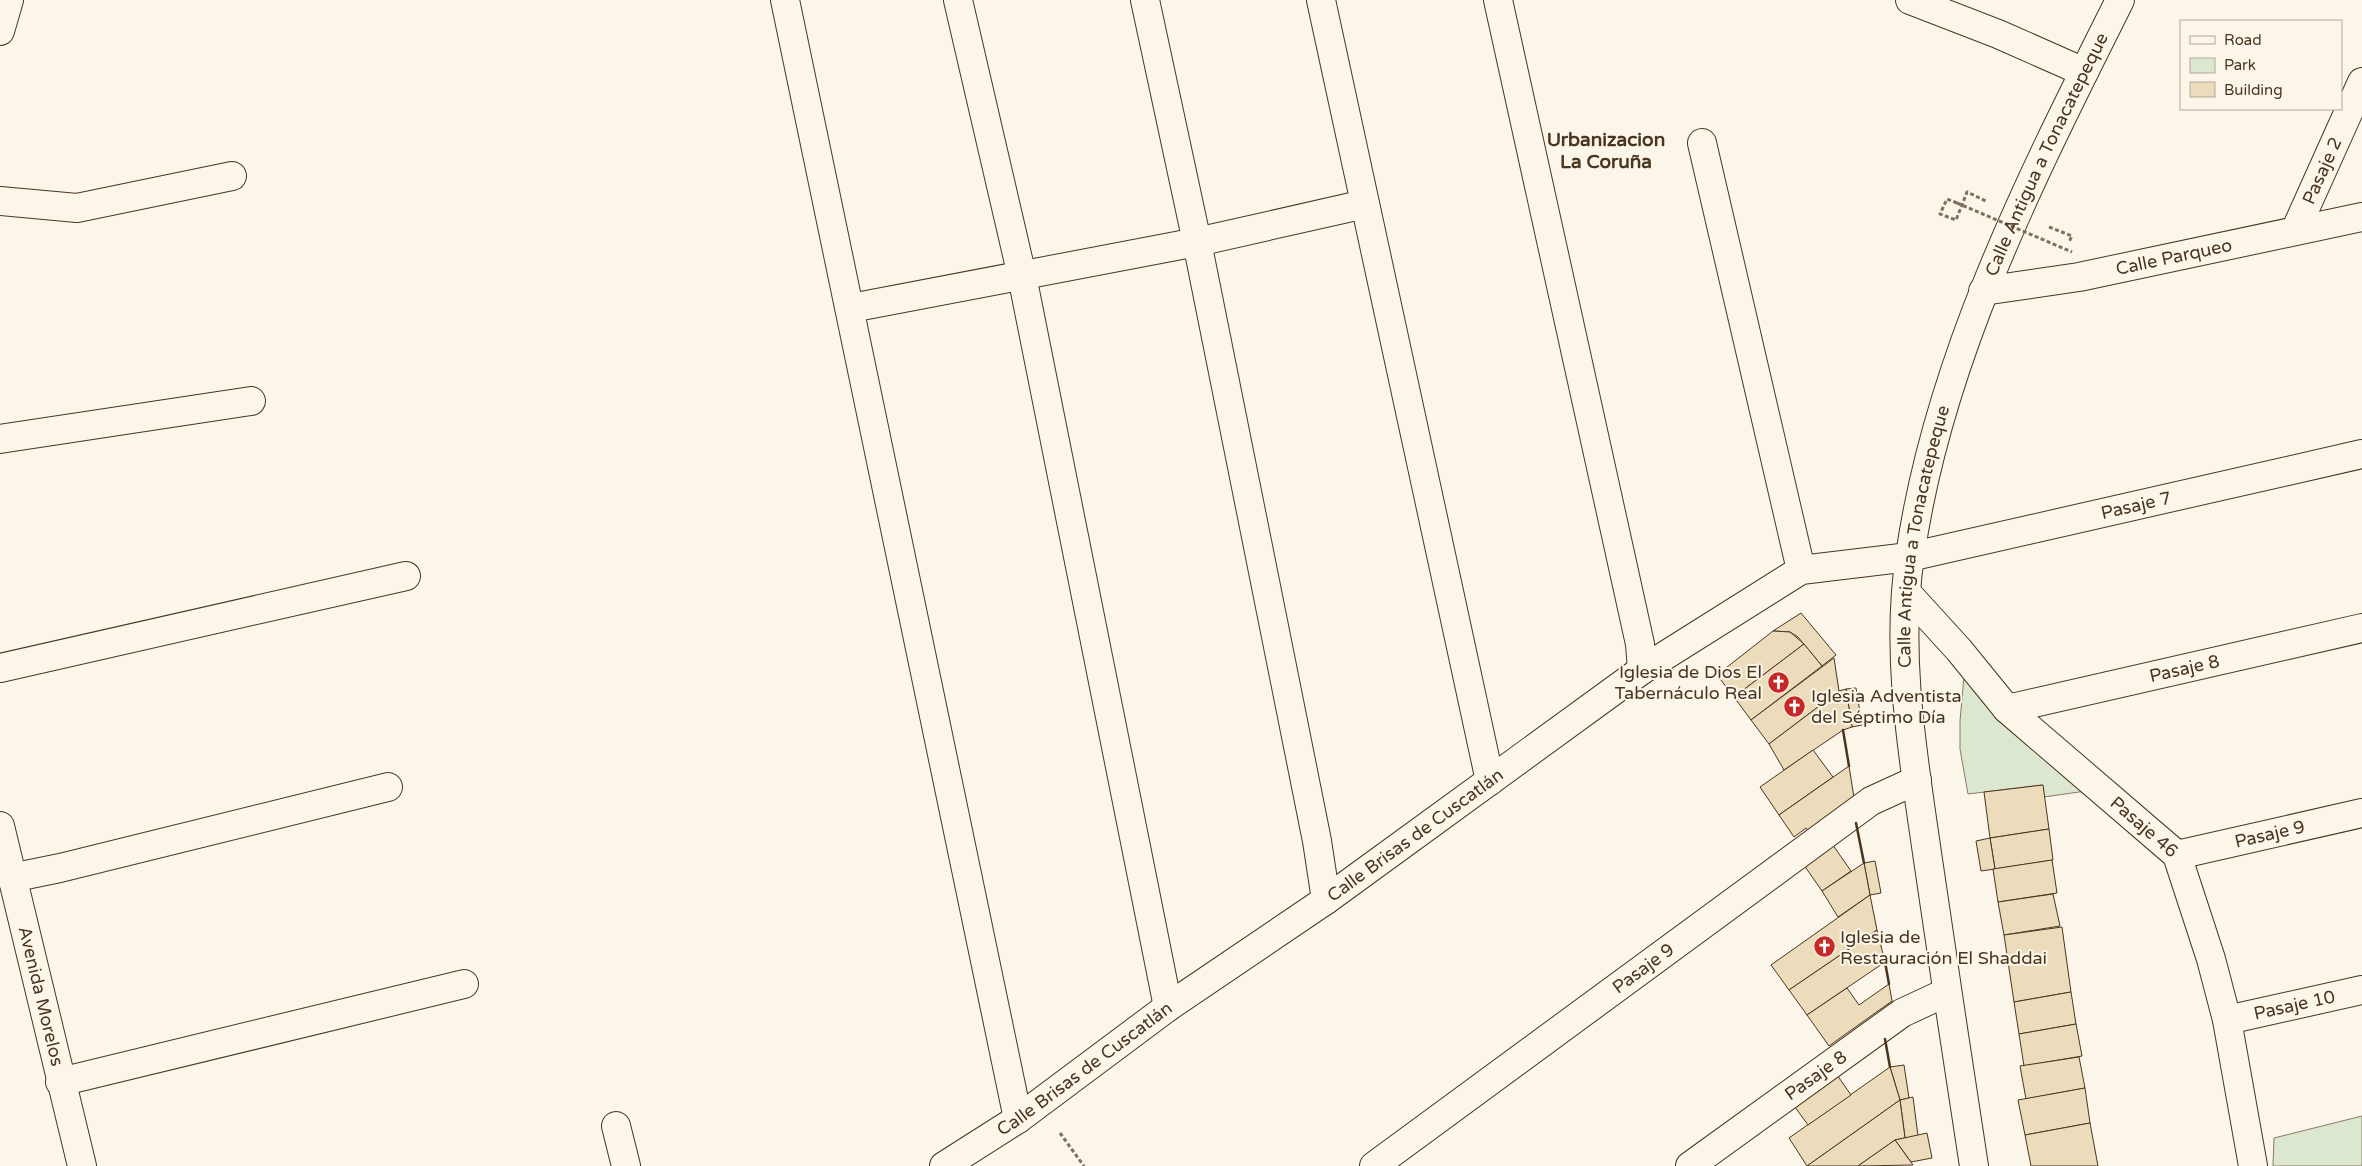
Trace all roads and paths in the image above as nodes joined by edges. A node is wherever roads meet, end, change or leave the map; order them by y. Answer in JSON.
{"nodes":[{"id":1,"x":9,"y":0,"type":"edge"},
{"id":2,"x":785,"y":0,"type":"edge"},
{"id":3,"x":958,"y":0,"type":"edge"},
{"id":4,"x":1145,"y":0,"type":"edge"},
{"id":5,"x":1321,"y":0,"type":"edge"},
{"id":6,"x":1498,"y":0,"type":"edge"},
{"id":7,"x":1910,"y":0,"type":"edge"},
{"id":8,"x":2120,"y":0,"type":"edge"},
{"id":9,"x":0,"y":31,"type":"edge"},
{"id":10,"x":2084,"y":72,"type":"junction"},
{"id":11,"x":2362,"y":82,"type":"edge"},
{"id":12,"x":1702,"y":143,"type":"dead end"},
{"id":13,"x":232,"y":176,"type":"dead end"},
{"id":14,"x":1967,"y":192,"type":"dead end"},
{"id":15,"x":0,"y":201,"type":"edge"},
{"id":16,"x":1366,"y":204,"type":"junction"},
{"id":17,"x":2362,"y":217,"type":"edge"},
{"id":18,"x":2295,"y":231,"type":"junction"},
{"id":19,"x":1197,"y":242,"type":"junction"},
{"id":20,"x":2072,"y":252,"type":"dead end"},
{"id":21,"x":1022,"y":276,"type":"junction"},
{"id":22,"x":1983,"y":292,"type":"junction"},
{"id":23,"x":851,"y":308,"type":"junction"},
{"id":24,"x":250,"y":401,"type":"dead end"},
{"id":25,"x":0,"y":439,"type":"edge"},
{"id":26,"x":2362,"y":454,"type":"edge"},
{"id":27,"x":1909,"y":557,"type":"junction"},
{"id":28,"x":1801,"y":570,"type":"junction"},
{"id":29,"x":406,"y":576,"type":"dead end"},
{"id":30,"x":1907,"y":593,"type":"junction"},
{"id":31,"x":2362,"y":628,"type":"edge"},
{"id":32,"x":0,"y":668,"type":"edge"},
{"id":33,"x":1642,"y":670,"type":"junction"},
{"id":34,"x":2008,"y":709,"type":"junction"},
{"id":35,"x":1917,"y":780,"type":"junction"},
{"id":36,"x":1490,"y":781,"type":"junction"},
{"id":37,"x":388,"y":787,"type":"dead end"},
{"id":38,"x":2362,"y":813,"type":"edge"},
{"id":39,"x":0,"y":826,"type":"edge"},
{"id":40,"x":2177,"y":855,"type":"junction"},
{"id":41,"x":11,"y":878,"type":"junction"},
{"id":42,"x":1326,"y":900,"type":"junction"},
{"id":43,"x":464,"y":984,"type":"dead end"},
{"id":44,"x":2362,"y":990,"type":"edge"},
{"id":45,"x":1948,"y":992,"type":"junction"},
{"id":46,"x":1168,"y":1007,"type":"junction"},
{"id":47,"x":2227,"y":1020,"type":"junction"},
{"id":48,"x":60,"y":1082,"type":"junction"},
{"id":49,"x":1028,"y":1112,"type":"junction"},
{"id":50,"x":616,"y":1126,"type":"dead end"},
{"id":51,"x":82,"y":1166,"type":"edge"},
{"id":52,"x":626,"y":1166,"type":"edge"},
{"id":53,"x":944,"y":1166,"type":"edge"},
{"id":54,"x":1084,"y":1166,"type":"edge"},
{"id":55,"x":1374,"y":1166,"type":"edge"},
{"id":56,"x":1690,"y":1166,"type":"edge"},
{"id":57,"x":1974,"y":1166,"type":"edge"},
{"id":58,"x":2252,"y":1166,"type":"edge"}],
"edges":[{"from":1,"to":9,"type":"street"},
{"from":2,"to":23,"type":"street"},
{"from":3,"to":21,"type":"street"},
{"from":4,"to":19,"type":"street"},
{"from":5,"to":16,"type":"street"},
{"from":6,"to":33,"type":"street"},
{"from":7,"to":10,"type":"street"},
{"from":8,"to":10,"type":"street","name":"Calle Antigua a Tonacatepeque"},
{"from":10,"to":22,"type":"street","name":"Calle Antigua a Tonacatepeque"},
{"from":11,"to":18,"type":"street","name":"Pasaje 2"},
{"from":12,"to":28,"type":"street"},
{"from":13,"to":15,"type":"street"},
{"from":14,"to":20,"type":"path","bridge":true},
{"from":16,"to":19,"type":"street"},
{"from":16,"to":36,"type":"street"},
{"from":17,"to":18,"type":"street","name":"Calle Parqueo"},
{"from":18,"to":22,"type":"street","name":"Calle Parqueo"},
{"from":19,"to":21,"type":"street"},
{"from":19,"to":42,"type":"street"},
{"from":21,"to":23,"type":"street"},
{"from":21,"to":46,"type":"street"},
{"from":22,"to":27,"type":"street","name":"Calle Antigua a Tonacatepeque"},
{"from":23,"to":49,"type":"street"},
{"from":24,"to":25,"type":"street"},
{"from":26,"to":27,"type":"street","name":"Pasaje 7"},
{"from":27,"to":28,"type":"street","name":"Calle Brisas de Cuscatlán"},
{"from":27,"to":30,"type":"street","name":"Calle Antigua a Tonacatepeque"},
{"from":28,"to":33,"type":"street","name":"Calle Brisas de Cuscatlán"},
{"from":29,"to":32,"type":"street"},
{"from":30,"to":34,"type":"street","name":"Pasaje 46"},
{"from":30,"to":35,"type":"street","name":"Calle Antigua a Tonacatepeque"},
{"from":31,"to":34,"type":"street","name":"Pasaje 8"},
{"from":33,"to":36,"type":"street","name":"Calle Brisas de Cuscatlán"},
{"from":34,"to":40,"type":"street","name":"Pasaje 46"},
{"from":35,"to":45,"type":"street","name":"Calle Antigua a Tonacatepeque"},
{"from":35,"to":55,"type":"street","name":"Pasaje 9"},
{"from":36,"to":42,"type":"street","name":"Calle Brisas de Cuscatlán"},
{"from":37,"to":41,"type":"street"},
{"from":38,"to":40,"type":"street","name":"Pasaje 9"},
{"from":39,"to":41,"type":"street","name":"Avenida Morelos"},
{"from":40,"to":47,"type":"street","name":"Pasaje 46"},
{"from":41,"to":48,"type":"street","name":"Avenida Morelos"},
{"from":42,"to":46,"type":"street","name":"Calle Brisas de Cuscatlán"},
{"from":43,"to":48,"type":"street"},
{"from":44,"to":47,"type":"street","name":"Pasaje 10"},
{"from":45,"to":56,"type":"street","name":"Pasaje 8"},
{"from":45,"to":57,"type":"street","name":"Calle Antigua a Tonacatepeque"},
{"from":46,"to":49,"type":"street","name":"Calle Brisas de Cuscatlán"},
{"from":47,"to":58,"type":"street","name":"Pasaje 46"},
{"from":48,"to":51,"type":"street","name":"Avenida Morelos"},
{"from":49,"to":53,"type":"street","name":"Calle Brisas de Cuscatlán"},
{"from":49,"to":54,"type":"path"},
{"from":50,"to":52,"type":"street"}]}
